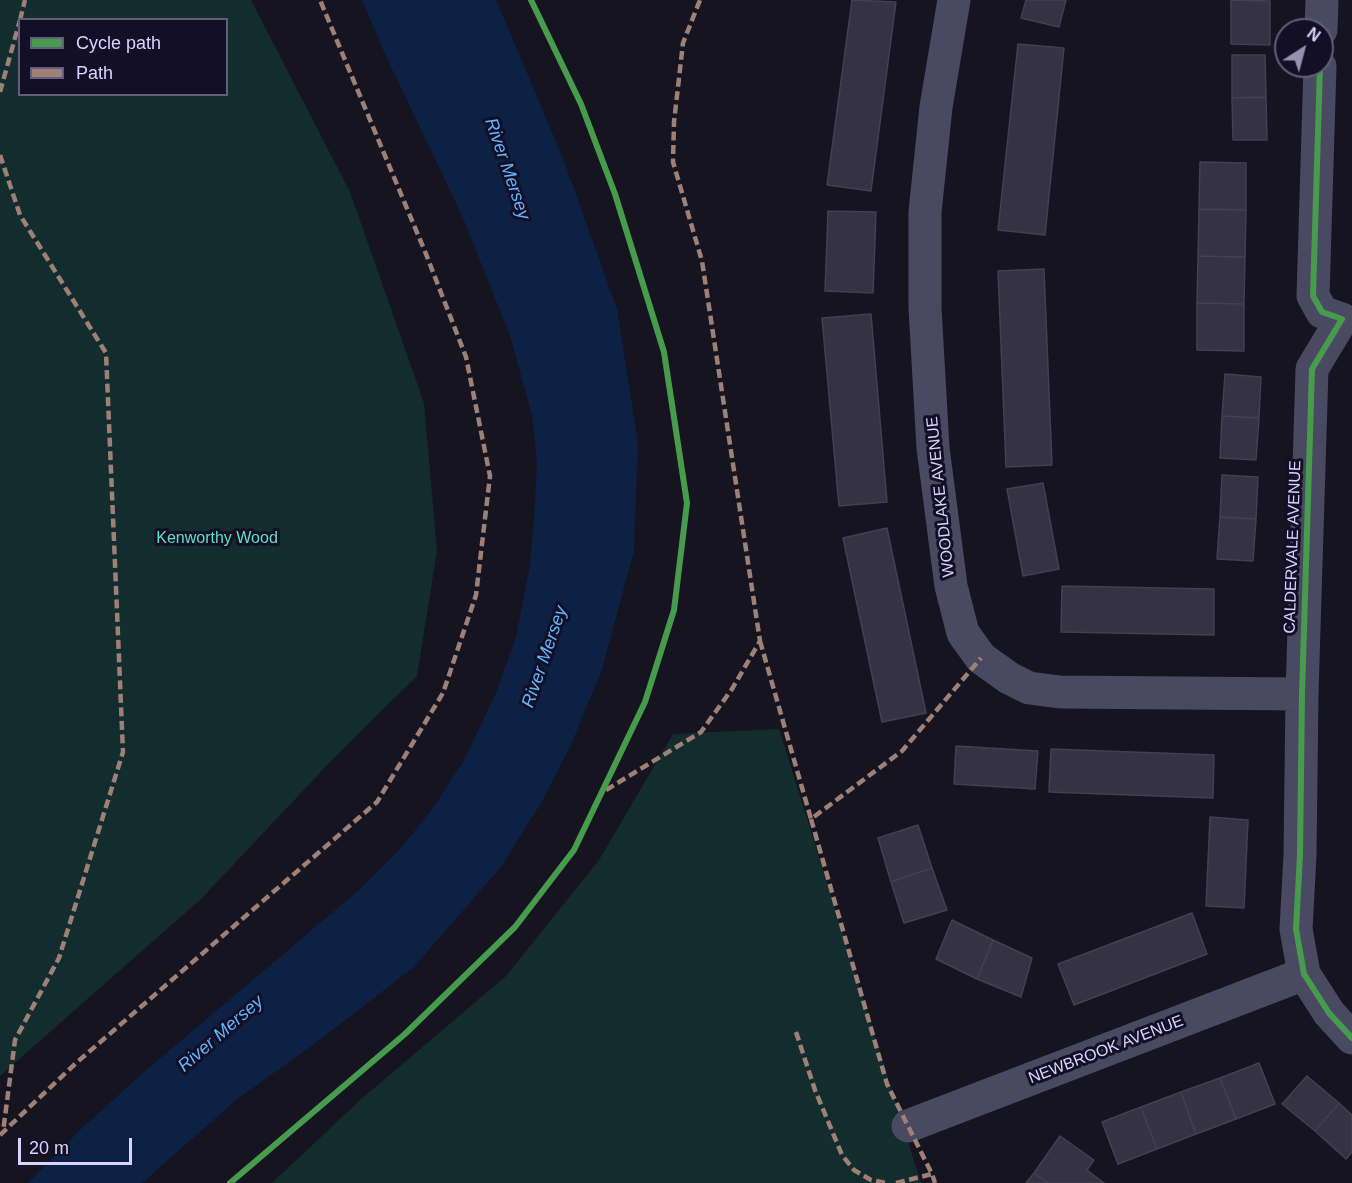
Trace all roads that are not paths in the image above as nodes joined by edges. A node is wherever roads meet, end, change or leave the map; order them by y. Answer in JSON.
{"nodes":[{"id":1,"x":954,"y":0,"type":"edge"},
{"id":2,"x":1322,"y":0,"type":"edge"},
{"id":3,"x":1321,"y":18,"type":"edge"},
{"id":4,"x":1320,"y":78,"type":"edge"},
{"id":5,"x":1347,"y":318,"type":"edge"},
{"id":6,"x":1302,"y":694,"type":"junction"},
{"id":7,"x":1304,"y":974,"type":"junction"},
{"id":8,"x":1352,"y":1038,"type":"edge"},
{"id":9,"x":909,"y":1126,"type":"dead end"}],
"edges":[{"from":1,"to":6,"type":"street","name":"WOODLAKE AVENUE"},
{"from":2,"to":3,"type":"street"},
{"from":4,"to":5,"type":"street","name":"CALDERVALE AVENUE"},
{"from":5,"to":6,"type":"street","name":"CALDERVALE AVENUE"},
{"from":6,"to":7,"type":"street","name":"CALDERVALE AVENUE"},
{"from":7,"to":8,"type":"street","name":"CALDERVALE AVENUE"},
{"from":7,"to":9,"type":"street","name":"NEWBROOK AVENUE"}]}
